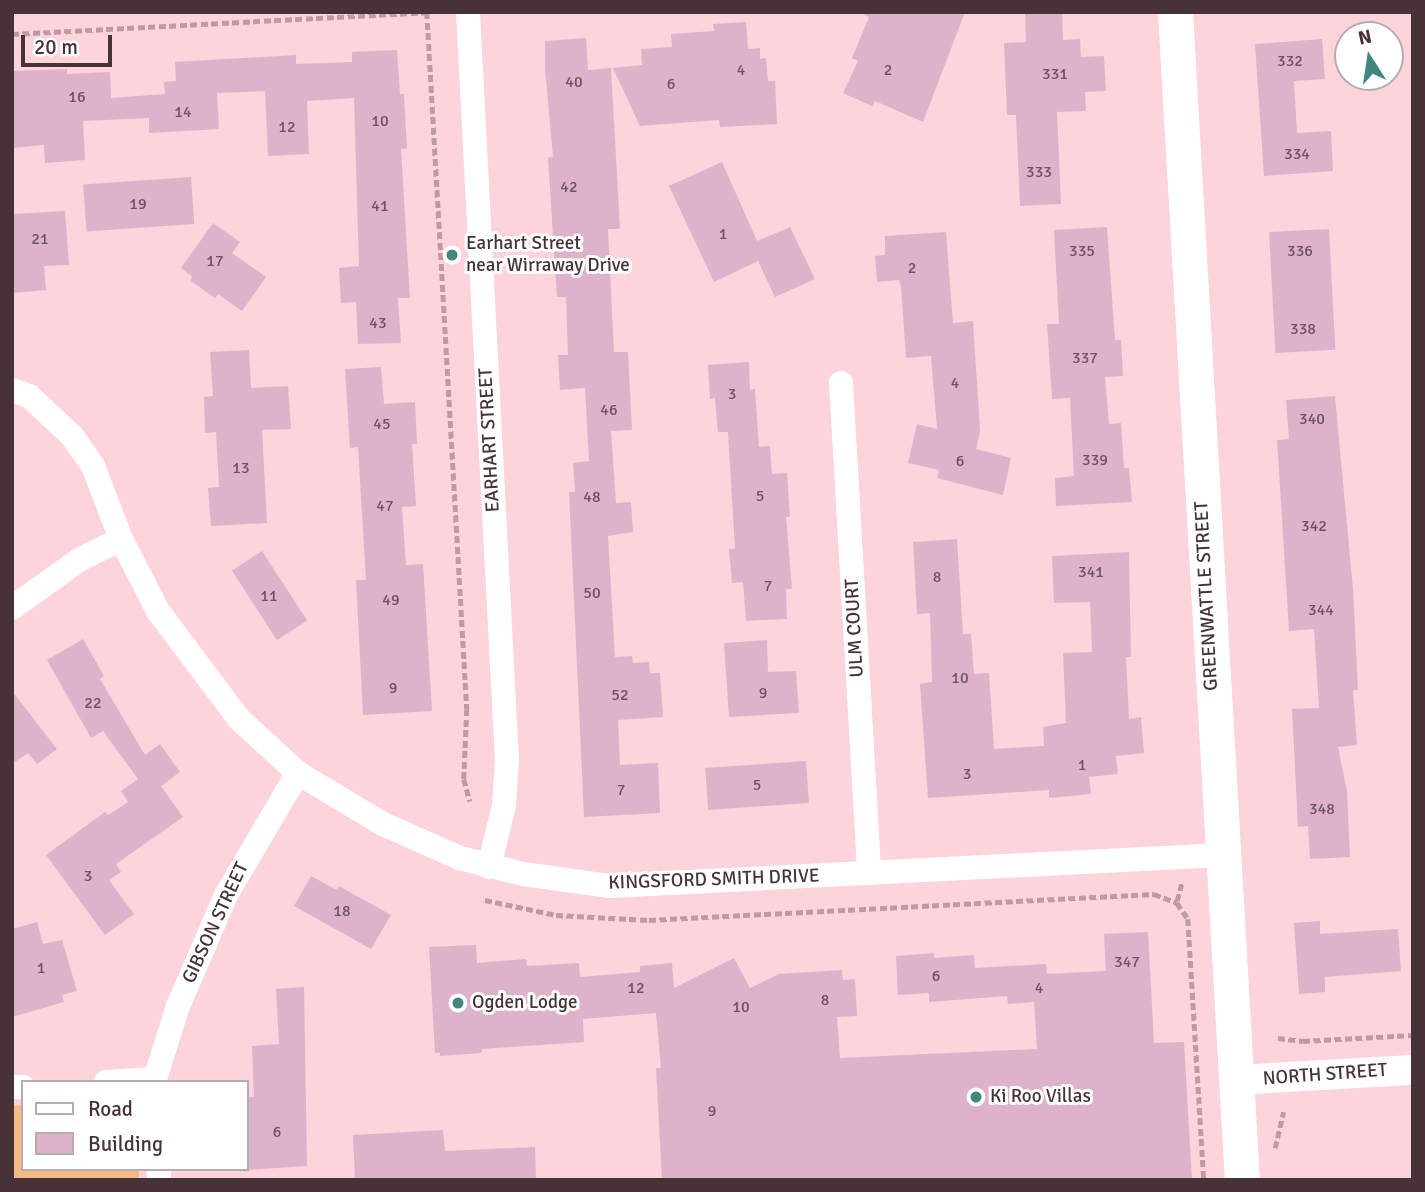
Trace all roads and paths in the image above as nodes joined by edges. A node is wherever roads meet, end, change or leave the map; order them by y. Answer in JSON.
{"nodes":[{"id":1,"x":428,"y":12,"type":"edge"},
{"id":2,"x":468,"y":12,"type":"edge"},
{"id":3,"x":1175,"y":12,"type":"edge"},
{"id":4,"x":12,"y":34,"type":"edge"},
{"id":5,"x":841,"y":383,"type":"dead end"},
{"id":6,"x":12,"y":390,"type":"edge"},
{"id":7,"x":121,"y":539,"type":"junction"},
{"id":8,"x":12,"y":608,"type":"edge"},
{"id":9,"x":298,"y":773,"type":"junction"},
{"id":10,"x":470,"y":801,"type":"dead end"},
{"id":11,"x":1221,"y":855,"type":"junction"},
{"id":12,"x":1183,"y":856,"type":"junction"},
{"id":13,"x":489,"y":867,"type":"junction"},
{"id":14,"x":869,"y":873,"type":"junction"},
{"id":15,"x":485,"y":900,"type":"dead end"},
{"id":16,"x":1177,"y":903,"type":"junction"},
{"id":17,"x":1413,"y":1035,"type":"edge"},
{"id":18,"x":1278,"y":1038,"type":"dead end"},
{"id":19,"x":1413,"y":1070,"type":"edge"},
{"id":20,"x":154,"y":1080,"type":"edge"},
{"id":21,"x":1237,"y":1080,"type":"junction"},
{"id":22,"x":1204,"y":1180,"type":"edge"},
{"id":23,"x":1242,"y":1180,"type":"edge"}],
"edges":[{"from":1,"to":4,"type":"path"},
{"from":1,"to":10,"type":"path"},
{"from":2,"to":13,"type":"street","name":"EARHART STREET"},
{"from":3,"to":11,"type":"main road","name":"GREENWATTLE STREET"},
{"from":5,"to":14,"type":"street","name":"ULM COURT"},
{"from":6,"to":7,"type":"street","name":"KINGSFORD SMITH DRIVE"},
{"from":7,"to":8,"type":"street"},
{"from":7,"to":9,"type":"street","name":"KINGSFORD SMITH DRIVE"},
{"from":9,"to":13,"type":"street","name":"KINGSFORD SMITH DRIVE"},
{"from":9,"to":20,"type":"street","name":"GIBSON STREET"},
{"from":11,"to":12,"type":"street","name":"KINGSFORD SMITH DRIVE"},
{"from":11,"to":21,"type":"main road","name":"GREENWATTLE STREET"},
{"from":12,"to":14,"type":"street","name":"KINGSFORD SMITH DRIVE"},
{"from":12,"to":16,"type":"path"},
{"from":13,"to":14,"type":"street","name":"KINGSFORD SMITH DRIVE"},
{"from":15,"to":16,"type":"path"},
{"from":16,"to":22,"type":"path"},
{"from":17,"to":18,"type":"path"},
{"from":19,"to":21,"type":"street","name":"NORTH STREET"},
{"from":21,"to":23,"type":"main road","name":"GREENWATTLE STREET"}]}
